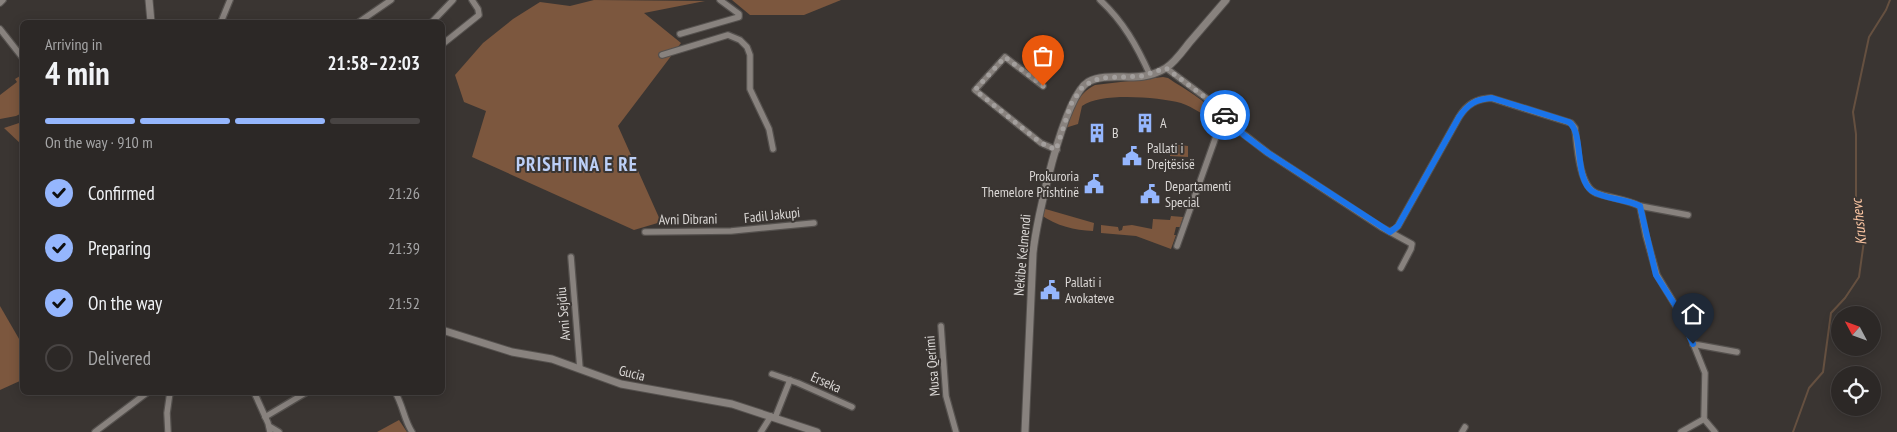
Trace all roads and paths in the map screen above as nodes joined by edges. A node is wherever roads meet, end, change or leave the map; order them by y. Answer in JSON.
{"nodes":[{"id":1,"x":3,"y":0,"type":"edge"},
{"id":2,"x":149,"y":0,"type":"edge"},
{"id":3,"x":230,"y":0,"type":"edge"},
{"id":4,"x":391,"y":0,"type":"edge"},
{"id":5,"x":453,"y":0,"type":"edge"},
{"id":6,"x":472,"y":0,"type":"edge"},
{"id":7,"x":720,"y":0,"type":"edge"},
{"id":8,"x":1100,"y":0,"type":"edge"},
{"id":9,"x":1226,"y":0,"type":"edge"},
{"id":10,"x":0,"y":3,"type":"edge"},
{"id":11,"x":151,"y":20,"type":"edge"},
{"id":12,"x":222,"y":20,"type":"edge"},
{"id":13,"x":362,"y":20,"type":"edge"},
{"id":14,"x":434,"y":20,"type":"edge"},
{"id":15,"x":0,"y":29,"type":"edge"},
{"id":16,"x":680,"y":34,"type":"dead end"},
{"id":17,"x":445,"y":42,"type":"edge"},
{"id":18,"x":20,"y":54,"type":"edge"},
{"id":19,"x":662,"y":55,"type":"dead end"},
{"id":20,"x":1166,"y":68,"type":"junction"},
{"id":21,"x":1150,"y":74,"type":"junction"},
{"id":22,"x":1043,"y":86,"type":"dead end"},
{"id":23,"x":1224,"y":114,"type":"junction"},
{"id":24,"x":773,"y":149,"type":"dead end"},
{"id":25,"x":1056,"y":150,"type":"junction"},
{"id":26,"x":1640,"y":206,"type":"junction"},
{"id":27,"x":1688,"y":215,"type":"dead end"},
{"id":28,"x":814,"y":223,"type":"dead end"},
{"id":29,"x":731,"y":231,"type":"joint"},
{"id":30,"x":645,"y":232,"type":"dead end"},
{"id":31,"x":1390,"y":232,"type":"junction"},
{"id":32,"x":1177,"y":246,"type":"dead end"},
{"id":33,"x":571,"y":257,"type":"dead end"},
{"id":34,"x":1401,"y":268,"type":"dead end"},
{"id":35,"x":941,"y":326,"type":"dead end"},
{"id":36,"x":445,"y":331,"type":"edge"},
{"id":37,"x":1693,"y":344,"type":"junction"},
{"id":38,"x":1737,"y":352,"type":"dead end"},
{"id":39,"x":580,"y":369,"type":"junction"},
{"id":40,"x":772,"y":374,"type":"dead end"},
{"id":41,"x":790,"y":380,"type":"junction"},
{"id":42,"x":144,"y":395,"type":"edge"},
{"id":43,"x":170,"y":395,"type":"edge"},
{"id":44,"x":255,"y":395,"type":"edge"},
{"id":45,"x":302,"y":395,"type":"edge"},
{"id":46,"x":397,"y":395,"type":"edge"},
{"id":47,"x":852,"y":407,"type":"dead end"},
{"id":48,"x":265,"y":417,"type":"junction"},
{"id":49,"x":773,"y":417,"type":"junction"},
{"id":50,"x":1704,"y":419,"type":"junction"},
{"id":51,"x":270,"y":429,"type":"edge"},
{"id":52,"x":95,"y":432,"type":"edge"},
{"id":53,"x":168,"y":432,"type":"edge"},
{"id":54,"x":279,"y":432,"type":"edge"},
{"id":55,"x":412,"y":432,"type":"edge"},
{"id":56,"x":761,"y":432,"type":"edge"},
{"id":57,"x":818,"y":432,"type":"edge"},
{"id":58,"x":956,"y":432,"type":"edge"},
{"id":59,"x":1025,"y":432,"type":"edge"},
{"id":60,"x":1681,"y":432,"type":"edge"},
{"id":61,"x":1715,"y":432,"type":"edge"}],
"edges":[{"from":1,"to":10,"type":"street"},
{"from":2,"to":11,"type":"street"},
{"from":3,"to":12,"type":"street"},
{"from":4,"to":13,"type":"street"},
{"from":5,"to":14,"type":"street"},
{"from":6,"to":17,"type":"street"},
{"from":7,"to":16,"type":"street"},
{"from":8,"to":21,"type":"street"},
{"from":9,"to":20,"type":"street","name":"Nekibe Kelmendi"},
{"from":15,"to":18,"type":"street"},
{"from":19,"to":24,"type":"street"},
{"from":20,"to":21,"type":"street","name":"Nekibe Kelmendi"},
{"from":20,"to":23,"type":"street"},
{"from":21,"to":25,"type":"street","name":"Nekibe Kelmendi"},
{"from":22,"to":25,"type":"street"},
{"from":23,"to":31,"type":"street"},
{"from":23,"to":32,"type":"street"},
{"from":25,"to":59,"type":"street","name":"Nekibe Kelmendi"},
{"from":26,"to":27,"type":"street"},
{"from":26,"to":31,"type":"street"},
{"from":26,"to":37,"type":"street"},
{"from":28,"to":29,"type":"street","name":"Fadil Jakupi"},
{"from":29,"to":30,"type":"street","name":"Avni Dibrani"},
{"from":31,"to":34,"type":"street"},
{"from":33,"to":39,"type":"street","name":"Avni Sejdiu"},
{"from":35,"to":58,"type":"street","name":"Musa Qerimi"},
{"from":36,"to":39,"type":"street","name":"Gucia"},
{"from":37,"to":38,"type":"street"},
{"from":37,"to":50,"type":"street"},
{"from":39,"to":49,"type":"street","name":"Gucia"},
{"from":40,"to":41,"type":"street","name":"Erseka"},
{"from":41,"to":47,"type":"street","name":"Erseka"},
{"from":41,"to":49,"type":"street","name":"Erseka"},
{"from":42,"to":52,"type":"street"},
{"from":43,"to":53,"type":"street"},
{"from":44,"to":48,"type":"street"},
{"from":45,"to":48,"type":"street"},
{"from":46,"to":55,"type":"street"},
{"from":48,"to":51,"type":"street"},
{"from":49,"to":56,"type":"street","name":"Erseka"},
{"from":49,"to":57,"type":"street","name":"Gucia"},
{"from":50,"to":60,"type":"street"},
{"from":50,"to":61,"type":"street"},
{"from":51,"to":54,"type":"street"}]}
